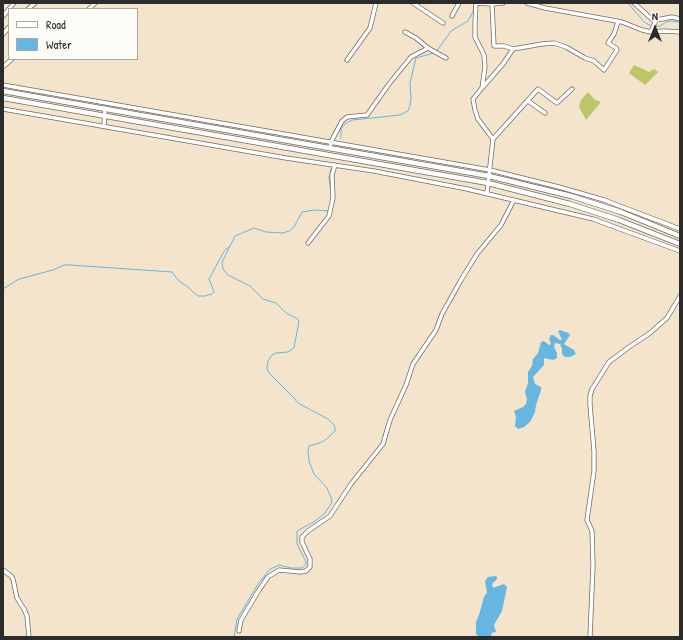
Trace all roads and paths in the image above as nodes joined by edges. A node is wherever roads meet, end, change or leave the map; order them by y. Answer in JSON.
{"nodes":[{"id":1,"x":376,"y":3,"type":"edge"},
{"id":2,"x":413,"y":3,"type":"edge"},
{"id":3,"x":459,"y":3,"type":"edge"},
{"id":4,"x":476,"y":3,"type":"edge"},
{"id":5,"x":503,"y":3,"type":"edge"},
{"id":6,"x":527,"y":3,"type":"edge"},
{"id":7,"x":634,"y":3,"type":"edge"},
{"id":8,"x":492,"y":4,"type":"junction"},
{"id":9,"x":452,"y":16,"type":"dead end"},
{"id":10,"x":680,"y":19,"type":"edge"},
{"id":11,"x":618,"y":22,"type":"junction"},
{"id":12,"x":655,"y":22,"type":"junction"},
{"id":13,"x":443,"y":24,"type":"dead end"},
{"id":14,"x":652,"y":30,"type":"junction"},
{"id":15,"x":405,"y":32,"type":"dead end"},
{"id":16,"x":680,"y":32,"type":"edge"},
{"id":17,"x":428,"y":48,"type":"junction"},
{"id":18,"x":513,"y":49,"type":"junction"},
{"id":19,"x":446,"y":58,"type":"dead end"},
{"id":20,"x":11,"y":60,"type":"edge"},
{"id":21,"x":347,"y":60,"type":"dead end"},
{"id":22,"x":3,"y":67,"type":"edge"},
{"id":23,"x":3,"y":85,"type":"edge"},
{"id":24,"x":482,"y":88,"type":"junction"},
{"id":25,"x":572,"y":89,"type":"dead end"},
{"id":26,"x":3,"y":90,"type":"edge"},
{"id":27,"x":3,"y":98,"type":"edge"},
{"id":28,"x":528,"y":101,"type":"junction"},
{"id":29,"x":105,"y":108,"type":"junction"},
{"id":30,"x":3,"y":109,"type":"edge"},
{"id":31,"x":545,"y":113,"type":"dead end"},
{"id":32,"x":105,"y":116,"type":"junction"},
{"id":33,"x":104,"y":126,"type":"junction"},
{"id":34,"x":493,"y":139,"type":"junction"},
{"id":35,"x":293,"y":141,"type":"junction"},
{"id":36,"x":331,"y":145,"type":"junction"},
{"id":37,"x":291,"y":148,"type":"junction"},
{"id":38,"x":335,"y":166,"type":"junction"},
{"id":39,"x":490,"y":170,"type":"junction"},
{"id":40,"x":489,"y":176,"type":"junction"},
{"id":41,"x":488,"y":183,"type":"junction"},
{"id":42,"x":487,"y":194,"type":"junction"},
{"id":43,"x":514,"y":200,"type":"junction"},
{"id":44,"x":680,"y":229,"type":"edge"},
{"id":45,"x":680,"y":236,"type":"edge"},
{"id":46,"x":308,"y":243,"type":"dead end"},
{"id":47,"x":680,"y":244,"type":"edge"},
{"id":48,"x":680,"y":251,"type":"edge"},
{"id":49,"x":680,"y":296,"type":"edge"},
{"id":50,"x":3,"y":570,"type":"edge"},
{"id":51,"x":238,"y":631,"type":"dead end"},
{"id":52,"x":29,"y":637,"type":"edge"},
{"id":53,"x":590,"y":637,"type":"edge"}],
"edges":[{"from":1,"to":21,"type":"street"},
{"from":2,"to":13,"type":"street"},
{"from":3,"to":9,"type":"street"},
{"from":4,"to":8,"type":"street"},
{"from":4,"to":24,"type":"street"},
{"from":5,"to":8,"type":"street"},
{"from":6,"to":11,"type":"street"},
{"from":7,"to":12,"type":"street"},
{"from":8,"to":18,"type":"street"},
{"from":10,"to":12,"type":"street"},
{"from":11,"to":14,"type":"street"},
{"from":11,"to":18,"type":"street"},
{"from":12,"to":14,"type":"street"},
{"from":14,"to":16,"type":"street"},
{"from":15,"to":17,"type":"street"},
{"from":17,"to":19,"type":"street"},
{"from":17,"to":36,"type":"street"},
{"from":18,"to":24,"type":"street"},
{"from":20,"to":22,"type":"street"},
{"from":23,"to":36,"type":"street"},
{"from":24,"to":34,"type":"street"},
{"from":25,"to":28,"type":"street"},
{"from":26,"to":29,"type":"main road"},
{"from":27,"to":32,"type":"main road"},
{"from":28,"to":31,"type":"street"},
{"from":28,"to":34,"type":"street"},
{"from":29,"to":32,"type":"street"},
{"from":29,"to":35,"type":"main road"},
{"from":30,"to":33,"type":"street"},
{"from":32,"to":33,"type":"street"},
{"from":32,"to":37,"type":"main road"},
{"from":33,"to":38,"type":"street"},
{"from":34,"to":39,"type":"street"},
{"from":35,"to":36,"type":"main road"},
{"from":35,"to":37,"type":"main road"},
{"from":36,"to":39,"type":"street"},
{"from":36,"to":40,"type":"main road"},
{"from":37,"to":41,"type":"main road"},
{"from":38,"to":42,"type":"street"},
{"from":38,"to":46,"type":"street"},
{"from":39,"to":40,"type":"street"},
{"from":39,"to":44,"type":"street"},
{"from":40,"to":41,"type":"street"},
{"from":40,"to":45,"type":"main road"},
{"from":41,"to":42,"type":"street"},
{"from":41,"to":47,"type":"main road"},
{"from":42,"to":43,"type":"street"},
{"from":43,"to":48,"type":"street"},
{"from":43,"to":51,"type":"street"},
{"from":49,"to":53,"type":"street"},
{"from":50,"to":52,"type":"street"}]}
